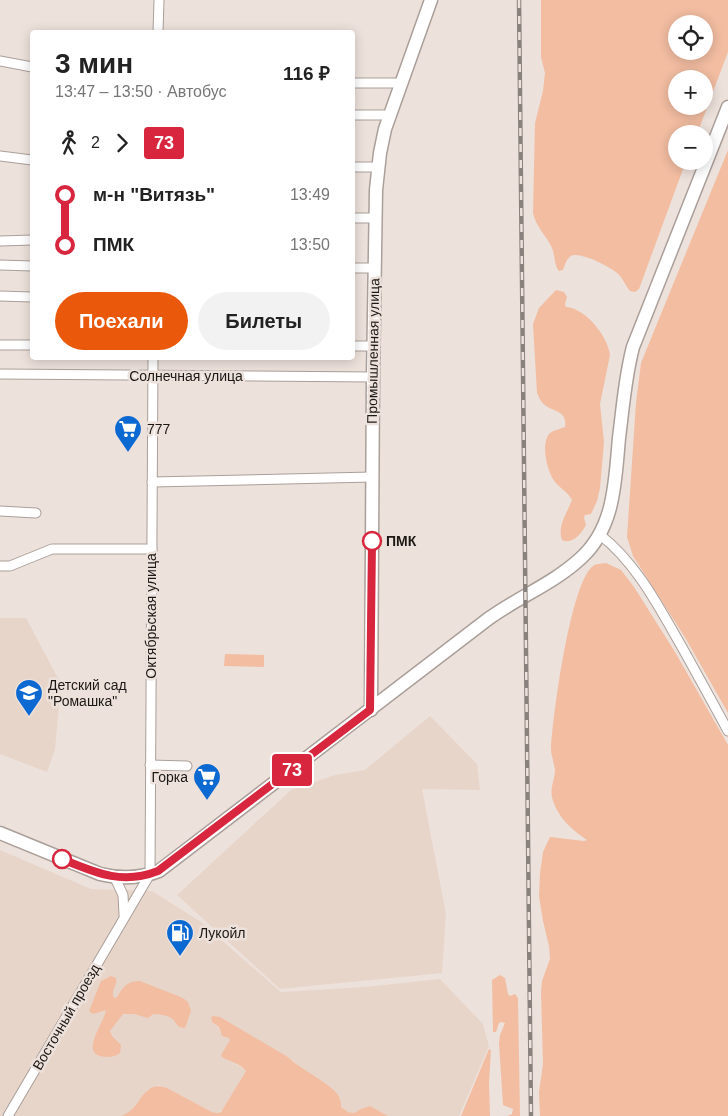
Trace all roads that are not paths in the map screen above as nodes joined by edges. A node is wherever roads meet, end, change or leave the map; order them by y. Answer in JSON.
{"nodes":[{"id":1,"x":159,"y":0,"type":"edge"},
{"id":2,"x":431,"y":0,"type":"edge"},
{"id":3,"x":158,"y":30,"type":"edge"},
{"id":4,"x":0,"y":61,"type":"edge"},
{"id":5,"x":30,"y":67,"type":"edge"},
{"id":6,"x":355,"y":83,"type":"edge"},
{"id":7,"x":401,"y":83,"type":"junction"},
{"id":8,"x":728,"y":107,"type":"edge"},
{"id":9,"x":355,"y":116,"type":"edge"},
{"id":10,"x":389,"y":116,"type":"junction"},
{"id":11,"x":0,"y":156,"type":"edge"},
{"id":12,"x":30,"y":160,"type":"edge"},
{"id":13,"x":355,"y":167,"type":"edge"},
{"id":14,"x":378,"y":168,"type":"junction"},
{"id":15,"x":355,"y":218,"type":"edge"},
{"id":16,"x":375,"y":218,"type":"junction"},
{"id":17,"x":30,"y":240,"type":"edge"},
{"id":18,"x":0,"y":241,"type":"edge"},
{"id":19,"x":0,"y":265,"type":"edge"},
{"id":20,"x":30,"y":266,"type":"edge"},
{"id":21,"x":355,"y":268,"type":"edge"},
{"id":22,"x":374,"y":268,"type":"junction"},
{"id":23,"x":0,"y":296,"type":"edge"},
{"id":24,"x":30,"y":297,"type":"edge"},
{"id":25,"x":30,"y":344,"type":"edge"},
{"id":26,"x":0,"y":345,"type":"edge"},
{"id":27,"x":355,"y":346,"type":"edge"},
{"id":28,"x":373,"y":346,"type":"junction"},
{"id":29,"x":153,"y":360,"type":"edge"},
{"id":30,"x":0,"y":374,"type":"edge"},
{"id":31,"x":153,"y":376,"type":"junction"},
{"id":32,"x":373,"y":377,"type":"junction"},
{"id":33,"x":372,"y":477,"type":"junction"},
{"id":34,"x":152,"y":482,"type":"junction"},
{"id":35,"x":0,"y":511,"type":"edge"},
{"id":36,"x":36,"y":513,"type":"dead end"},
{"id":37,"x":599,"y":534,"type":"junction"},
{"id":38,"x":152,"y":548,"type":"junction"},
{"id":39,"x":0,"y":566,"type":"edge"},
{"id":40,"x":370,"y":710,"type":"junction"},
{"id":41,"x":728,"y":730,"type":"edge"},
{"id":42,"x":150,"y":766,"type":"junction"},
{"id":43,"x":187,"y":766,"type":"dead end"},
{"id":44,"x":0,"y":833,"type":"edge"},
{"id":45,"x":150,"y":874,"type":"junction"},
{"id":46,"x":115,"y":878,"type":"junction"},
{"id":47,"x":124,"y":918,"type":"junction"},
{"id":48,"x":8,"y":1116,"type":"edge"}],
"edges":[{"from":1,"to":3,"type":"street"},
{"from":2,"to":7,"type":"main road","name":"Промышленная улица"},
{"from":4,"to":5,"type":"street"},
{"from":6,"to":7,"type":"street"},
{"from":7,"to":10,"type":"main road","name":"Промышленная улица"},
{"from":8,"to":37,"type":"main road"},
{"from":9,"to":10,"type":"street"},
{"from":10,"to":14,"type":"main road","name":"Промышленная улица"},
{"from":11,"to":12,"type":"street"},
{"from":13,"to":14,"type":"street"},
{"from":14,"to":16,"type":"main road","name":"Промышленная улица"},
{"from":15,"to":16,"type":"street"},
{"from":16,"to":22,"type":"main road","name":"Промышленная улица"},
{"from":17,"to":18,"type":"street"},
{"from":19,"to":20,"type":"street"},
{"from":21,"to":22,"type":"street"},
{"from":22,"to":28,"type":"main road","name":"Промышленная улица"},
{"from":23,"to":24,"type":"street"},
{"from":25,"to":26,"type":"street"},
{"from":27,"to":28,"type":"street"},
{"from":28,"to":32,"type":"main road","name":"Промышленная улица"},
{"from":29,"to":31,"type":"street","name":"Октябрьская улица"},
{"from":30,"to":31,"type":"street","name":"Солнечная улица"},
{"from":31,"to":32,"type":"street","name":"Солнечная улица"},
{"from":31,"to":34,"type":"street","name":"Октябрьская улица"},
{"from":32,"to":33,"type":"main road","name":"Промышленная улица"},
{"from":33,"to":34,"type":"street"},
{"from":33,"to":40,"type":"main road","name":"Промышленная улица"},
{"from":34,"to":38,"type":"street","name":"Октябрьская улица"},
{"from":35,"to":36,"type":"street"},
{"from":37,"to":40,"type":"main road"},
{"from":37,"to":41,"type":"street"},
{"from":38,"to":39,"type":"street"},
{"from":38,"to":42,"type":"street","name":"Октябрьская улица"},
{"from":40,"to":45,"type":"main road"},
{"from":42,"to":43,"type":"street"},
{"from":42,"to":45,"type":"street","name":"Октябрьская улица"},
{"from":44,"to":46,"type":"main road"},
{"from":45,"to":46,"type":"main road"},
{"from":45,"to":47,"type":"street","name":"Восточный проезд"},
{"from":46,"to":47,"type":"street"},
{"from":47,"to":48,"type":"street","name":"Восточный проезд"}]}
